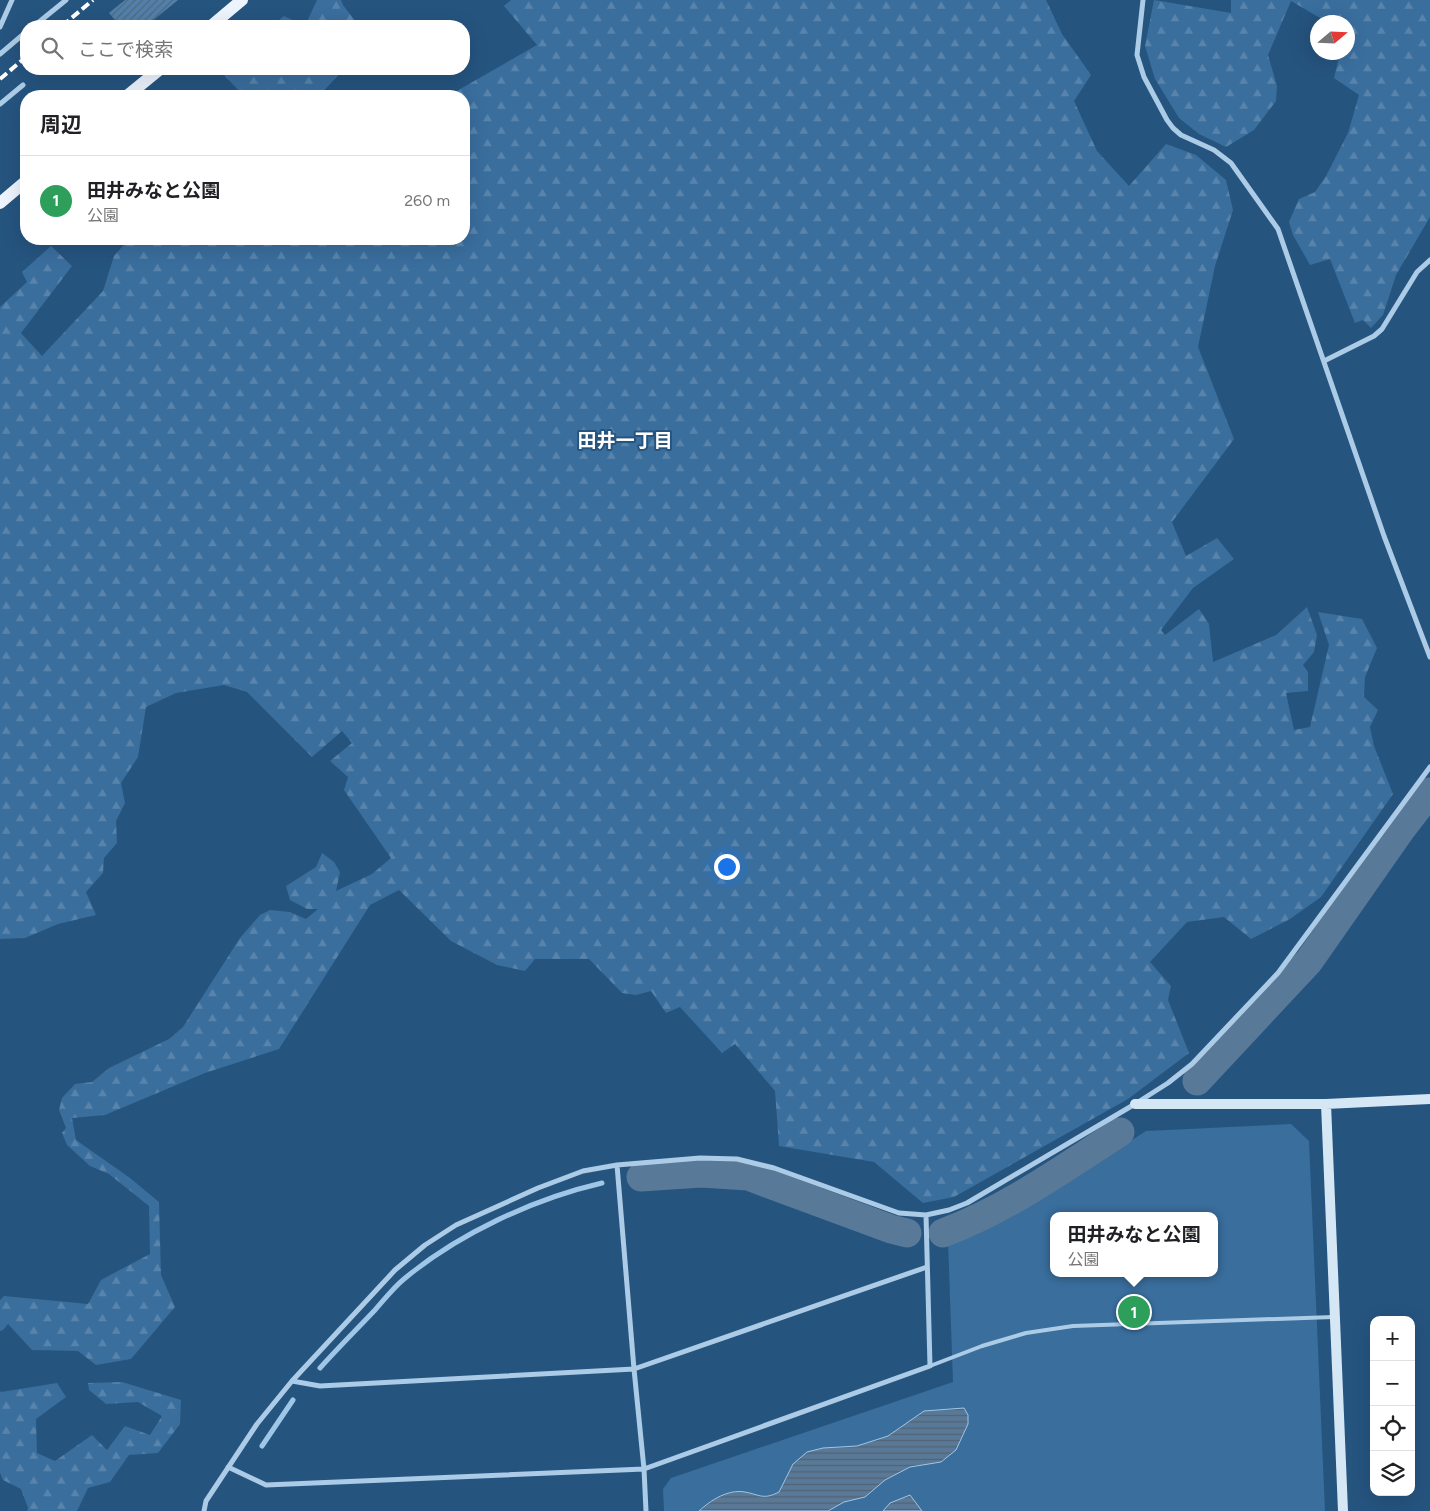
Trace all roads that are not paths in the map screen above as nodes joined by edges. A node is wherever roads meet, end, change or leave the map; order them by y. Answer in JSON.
{"nodes":[{"id":1,"x":12,"y":0,"type":"edge"},
{"id":2,"x":66,"y":0,"type":"edge"},
{"id":3,"x":242,"y":0,"type":"edge"},
{"id":4,"x":1143,"y":0,"type":"edge"},
{"id":5,"x":41,"y":20,"type":"edge"},
{"id":6,"x":218,"y":20,"type":"edge"},
{"id":7,"x":0,"y":27,"type":"edge"},
{"id":8,"x":20,"y":37,"type":"edge"},
{"id":9,"x":0,"y":54,"type":"edge"},
{"id":10,"x":153,"y":75,"type":"edge"},
{"id":11,"x":23,"y":85,"type":"dead end"},
{"id":12,"x":134,"y":90,"type":"edge"},
{"id":13,"x":0,"y":104,"type":"edge"},
{"id":14,"x":20,"y":186,"type":"edge"},
{"id":15,"x":0,"y":203,"type":"edge"},
{"id":16,"x":1430,"y":260,"type":"edge"},
{"id":17,"x":1324,"y":361,"type":"junction"},
{"id":18,"x":1430,"y":658,"type":"edge"},
{"id":19,"x":1430,"y":766,"type":"edge"},
{"id":20,"x":1430,"y":1099,"type":"edge"},
{"id":21,"x":1135,"y":1104,"type":"junction"},
{"id":22,"x":1326,"y":1104,"type":"junction"},
{"id":23,"x":617,"y":1165,"type":"junction"},
{"id":24,"x":926,"y":1215,"type":"junction"},
{"id":25,"x":927,"y":1267,"type":"junction"},
{"id":26,"x":1335,"y":1317,"type":"junction"},
{"id":27,"x":930,"y":1366,"type":"junction"},
{"id":28,"x":634,"y":1369,"type":"junction"},
{"id":29,"x":292,"y":1381,"type":"junction"},
{"id":30,"x":228,"y":1467,"type":"junction"},
{"id":31,"x":644,"y":1469,"type":"junction"},
{"id":32,"x":204,"y":1511,"type":"edge"},
{"id":33,"x":646,"y":1511,"type":"edge"},
{"id":34,"x":1343,"y":1511,"type":"edge"}],
"edges":[{"from":1,"to":7,"type":"street"},
{"from":2,"to":5,"type":"street"},
{"from":3,"to":6,"type":"main road"},
{"from":4,"to":17,"type":"street"},
{"from":8,"to":9,"type":"street"},
{"from":10,"to":12,"type":"main road"},
{"from":11,"to":13,"type":"street"},
{"from":14,"to":15,"type":"main road"},
{"from":16,"to":17,"type":"street"},
{"from":17,"to":18,"type":"street"},
{"from":19,"to":21,"type":"street"},
{"from":20,"to":22,"type":"street"},
{"from":21,"to":22,"type":"street"},
{"from":21,"to":24,"type":"street"},
{"from":22,"to":26,"type":"street"},
{"from":23,"to":24,"type":"street"},
{"from":23,"to":28,"type":"street"},
{"from":23,"to":29,"type":"street"},
{"from":24,"to":25,"type":"street"},
{"from":25,"to":27,"type":"street"},
{"from":25,"to":28,"type":"street"},
{"from":26,"to":27,"type":"lane"},
{"from":26,"to":34,"type":"street"},
{"from":27,"to":31,"type":"street"},
{"from":28,"to":29,"type":"street"},
{"from":28,"to":31,"type":"street"},
{"from":29,"to":30,"type":"street"},
{"from":30,"to":31,"type":"street"},
{"from":30,"to":32,"type":"street"},
{"from":31,"to":33,"type":"street"}]}
